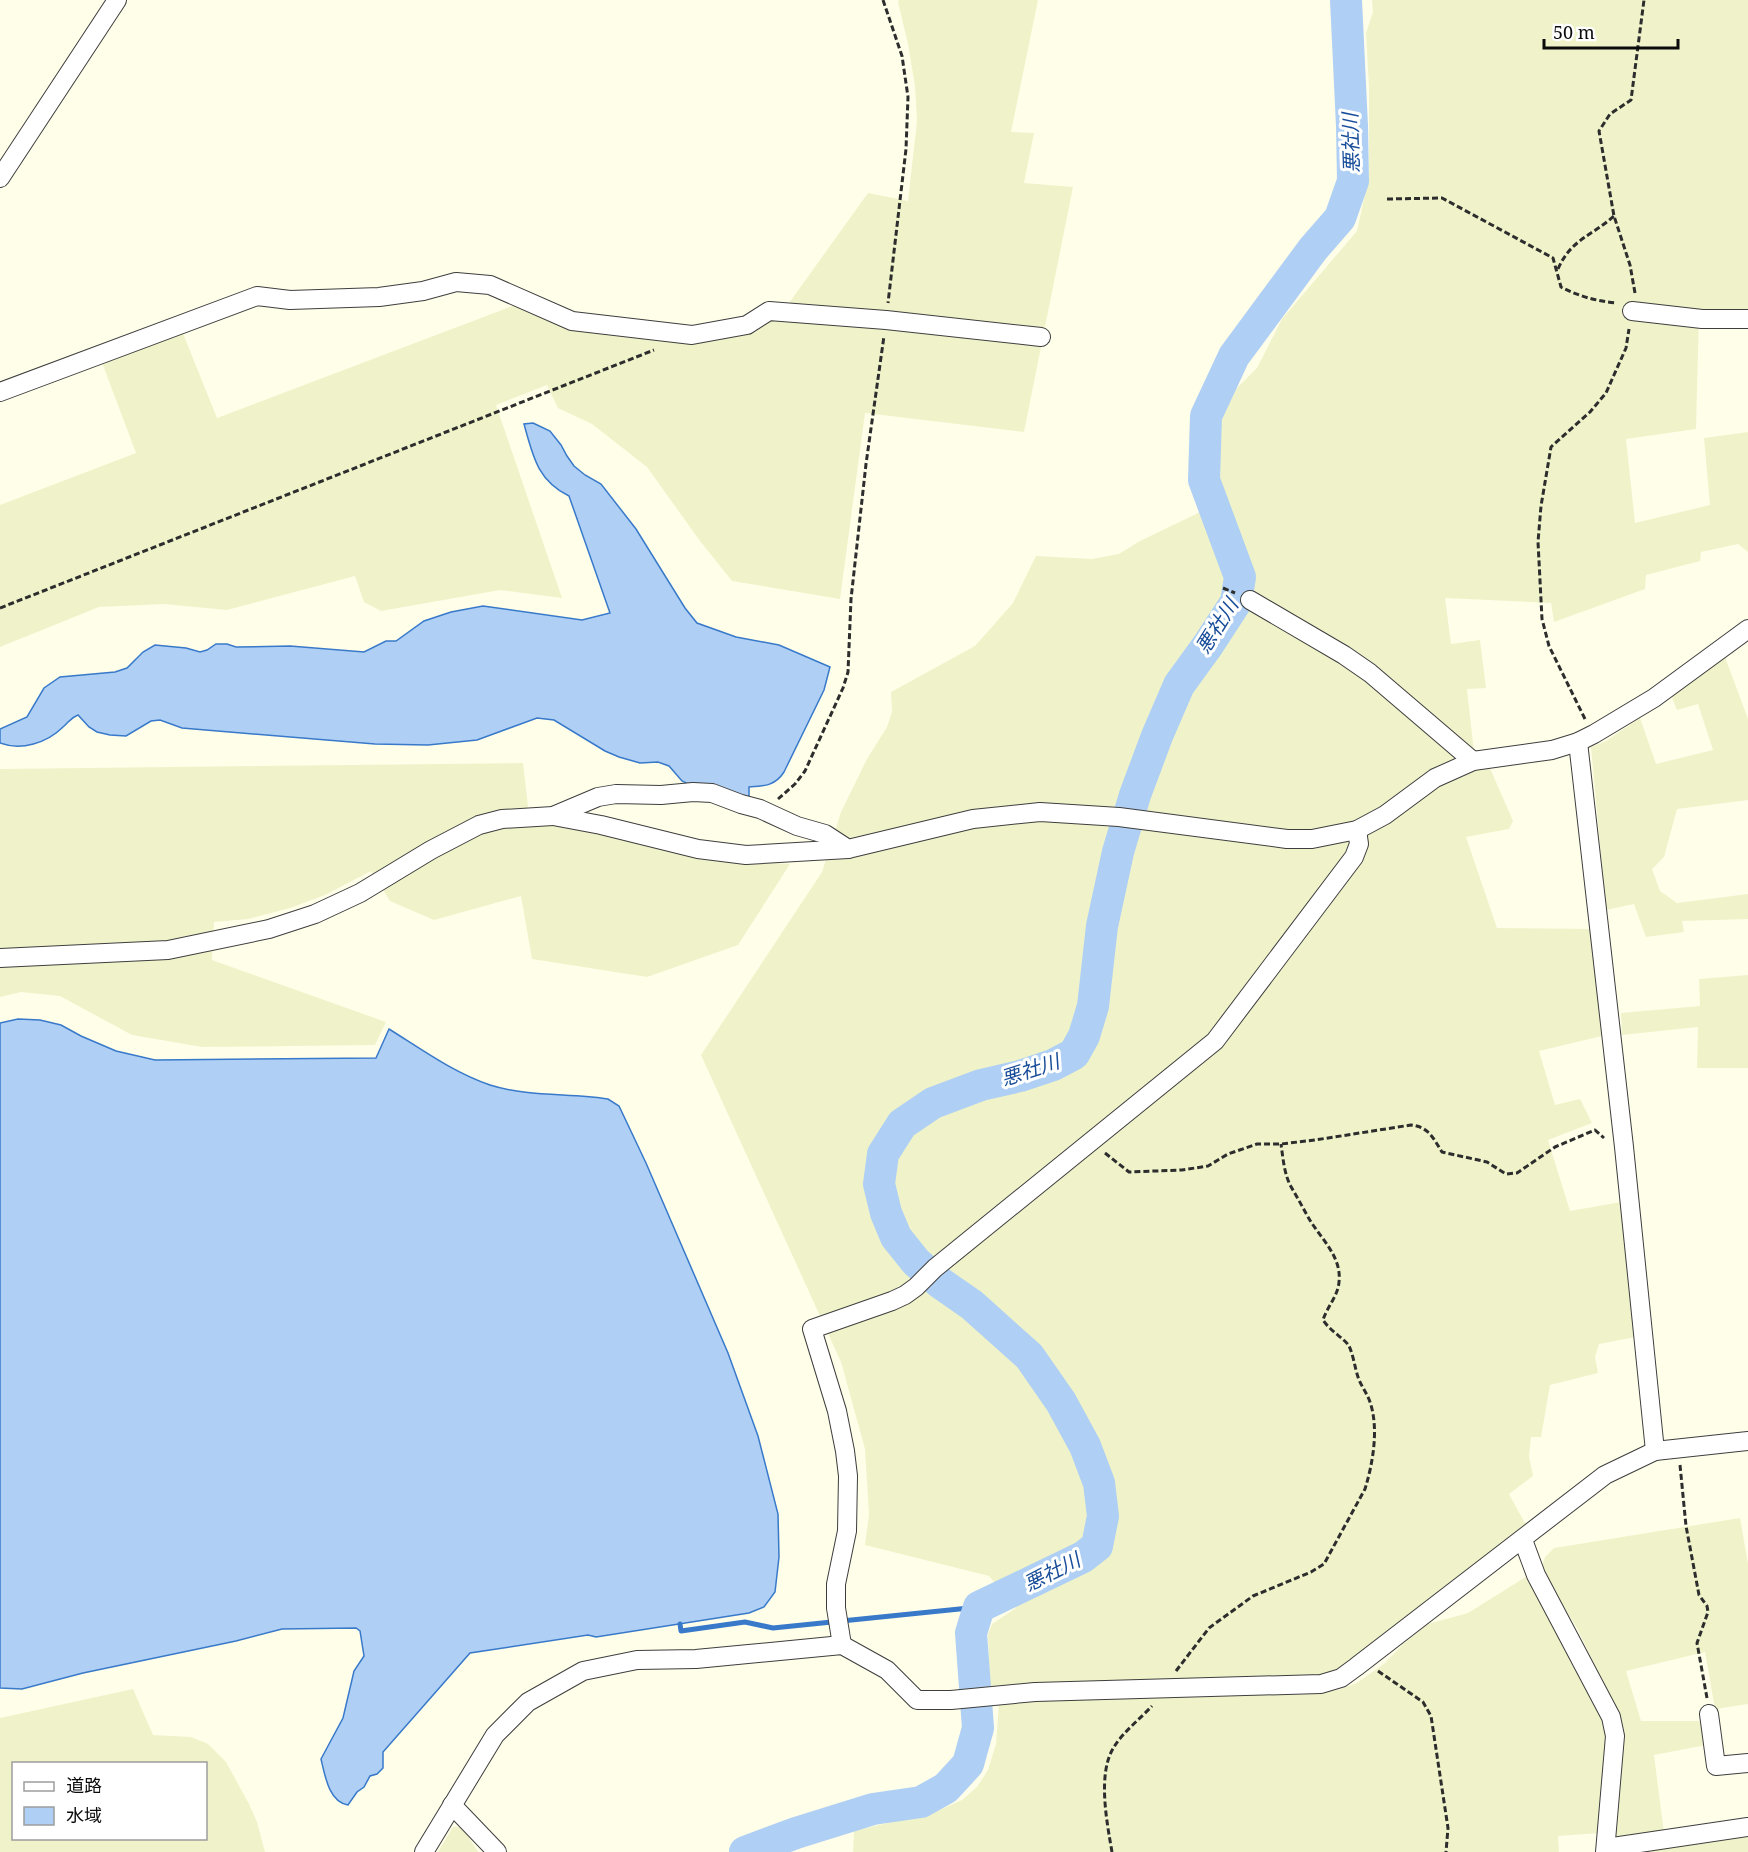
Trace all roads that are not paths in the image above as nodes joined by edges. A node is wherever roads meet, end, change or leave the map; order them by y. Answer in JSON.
{"nodes":[{"id":1,"x":117,"y":0,"type":"edge"},
{"id":2,"x":0,"y":178,"type":"edge"},
{"id":3,"x":1632,"y":308,"type":"road end"},
{"id":4,"x":1748,"y":319,"type":"edge"},
{"id":5,"x":1041,"y":337,"type":"dead end"},
{"id":6,"x":0,"y":392,"type":"edge"},
{"id":7,"x":1250,"y":600,"type":"dead end"},
{"id":8,"x":1748,"y":629,"type":"edge"},
{"id":9,"x":1578,"y":742,"type":"junction"},
{"id":10,"x":1473,"y":761,"type":"junction"},
{"id":11,"x":553,"y":816,"type":"junction"},
{"id":12,"x":1357,"y":830,"type":"junction"},
{"id":13,"x":848,"y":849,"type":"junction"},
{"id":14,"x":0,"y":958,"type":"edge"},
{"id":15,"x":1748,"y":1441,"type":"edge"},
{"id":16,"x":1655,"y":1451,"type":"junction"},
{"id":17,"x":1523,"y":1540,"type":"junction"},
{"id":18,"x":839,"y":1630,"type":"junction"},
{"id":19,"x":1709,"y":1714,"type":"road end"},
{"id":20,"x":1748,"y":1763,"type":"edge"},
{"id":21,"x":452,"y":1805,"type":"junction"},
{"id":22,"x":1748,"y":1827,"type":"edge"},
{"id":23,"x":1606,"y":1850,"type":"edge"},
{"id":24,"x":424,"y":1852,"type":"edge"},
{"id":25,"x":497,"y":1852,"type":"edge"}],
"edges":[{"from":1,"to":2,"type":"street"},
{"from":3,"to":4,"type":"street"},
{"from":5,"to":6,"type":"street"},
{"from":7,"to":10,"type":"street"},
{"from":8,"to":9,"type":"street"},
{"from":9,"to":10,"type":"street"},
{"from":9,"to":16,"type":"street"},
{"from":10,"to":12,"type":"street"},
{"from":11,"to":13,"type":"street"},
{"from":11,"to":13,"type":"street"},
{"from":11,"to":14,"type":"street"},
{"from":12,"to":13,"type":"street"},
{"from":12,"to":18,"type":"street"},
{"from":15,"to":16,"type":"street"},
{"from":16,"to":17,"type":"street"},
{"from":17,"to":18,"type":"street"},
{"from":17,"to":23,"type":"street"},
{"from":18,"to":21,"type":"street"},
{"from":19,"to":20,"type":"street"},
{"from":21,"to":24,"type":"street"},
{"from":21,"to":25,"type":"street"},
{"from":22,"to":23,"type":"street"}]}
